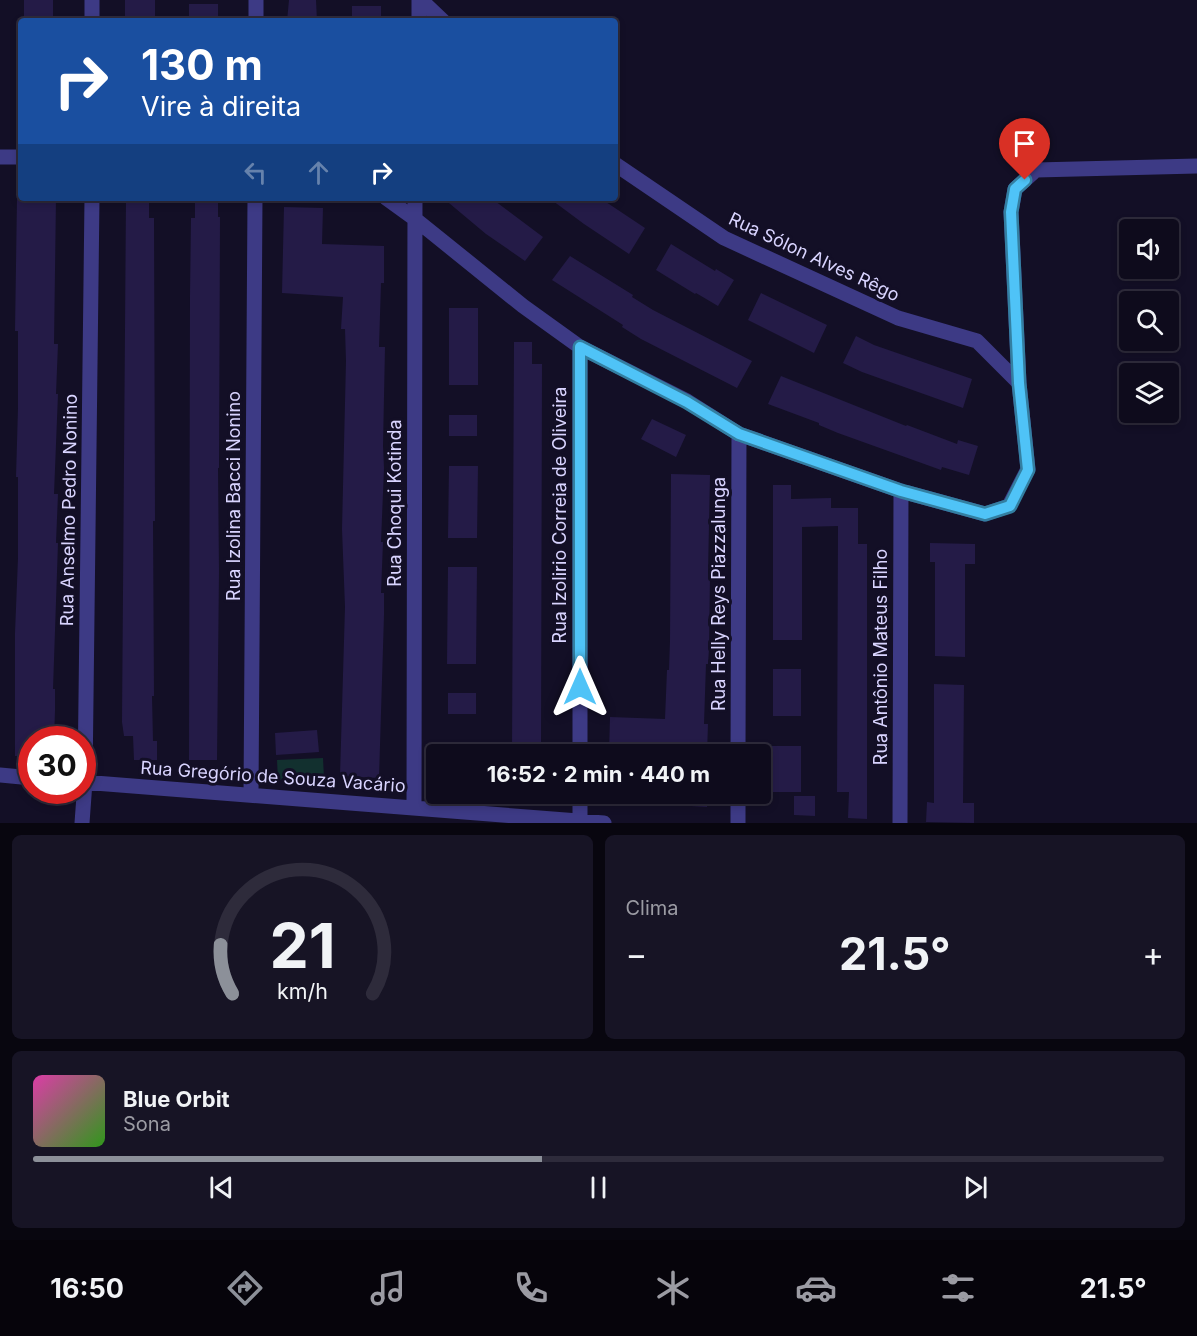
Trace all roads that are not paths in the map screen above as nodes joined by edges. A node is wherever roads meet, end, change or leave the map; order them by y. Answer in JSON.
{"nodes":[{"id":1,"x":92,"y":0,"type":"edge"},
{"id":2,"x":256,"y":0,"type":"edge"},
{"id":3,"x":420,"y":0,"type":"edge"},
{"id":4,"x":92,"y":18,"type":"edge"},
{"id":5,"x":256,"y":18,"type":"edge"},
{"id":6,"x":419,"y":18,"type":"edge"},
{"id":7,"x":440,"y":18,"type":"edge"},
{"id":8,"x":0,"y":157,"type":"edge"},
{"id":9,"x":18,"y":157,"type":"edge"},
{"id":10,"x":618,"y":166,"type":"edge"},
{"id":11,"x":1197,"y":166,"type":"edge"},
{"id":12,"x":92,"y":201,"type":"edge"},
{"id":13,"x":255,"y":201,"type":"edge"},
{"id":14,"x":390,"y":201,"type":"edge"},
{"id":15,"x":416,"y":201,"type":"edge"},
{"id":16,"x":415,"y":219,"type":"junction"},
{"id":17,"x":580,"y":347,"type":"junction"},
{"id":18,"x":1019,"y":383,"type":"junction"},
{"id":19,"x":739,"y":434,"type":"junction"},
{"id":20,"x":901,"y":491,"type":"junction"},
{"id":21,"x":85,"y":726,"type":"edge"},
{"id":22,"x":580,"y":744,"type":"edge"},
{"id":23,"x":738,"y":744,"type":"edge"},
{"id":24,"x":0,"y":775,"type":"edge"},
{"id":25,"x":18,"y":777,"type":"edge"},
{"id":26,"x":96,"y":783,"type":"edge"},
{"id":27,"x":251,"y":795,"type":"junction"},
{"id":28,"x":83,"y":804,"type":"edge"},
{"id":29,"x":580,"y":804,"type":"edge"},
{"id":30,"x":738,"y":804,"type":"edge"},
{"id":31,"x":414,"y":808,"type":"junction"},
{"id":32,"x":580,"y":821,"type":"junction"},
{"id":33,"x":82,"y":823,"type":"edge"},
{"id":34,"x":604,"y":823,"type":"edge"},
{"id":35,"x":738,"y":823,"type":"edge"},
{"id":36,"x":900,"y":823,"type":"edge"}],
"edges":[{"from":1,"to":4,"type":"street"},
{"from":2,"to":5,"type":"street"},
{"from":3,"to":6,"type":"street"},
{"from":3,"to":7,"type":"street"},
{"from":8,"to":9,"type":"street"},
{"from":10,"to":18,"type":"street","name":"Rua Sólon Alves Rêgo"},
{"from":11,"to":18,"type":"street"},
{"from":12,"to":21,"type":"street","name":"Rua Anselmo Pedro Nonino"},
{"from":13,"to":27,"type":"street","name":"Rua Izolina Bacci Nonino"},
{"from":14,"to":16,"type":"street"},
{"from":15,"to":16,"type":"street","name":"Rua Choqui Kotinda"},
{"from":16,"to":17,"type":"street"},
{"from":16,"to":31,"type":"street","name":"Rua Choqui Kotinda"},
{"from":17,"to":19,"type":"street"},
{"from":17,"to":22,"type":"street","name":"Rua Izolirio Correia de Oliveira"},
{"from":18,"to":20,"type":"street"},
{"from":19,"to":20,"type":"street"},
{"from":19,"to":23,"type":"street","name":"Rua Helly Reys Piazzalunga"},
{"from":20,"to":36,"type":"street","name":"Rua Antônio Mateus Filho"},
{"from":24,"to":25,"type":"street"},
{"from":26,"to":27,"type":"street","name":"Rua Gregório de Souza Vacário"},
{"from":27,"to":31,"type":"street","name":"Rua Gregório de Souza Vacário"},
{"from":28,"to":33,"type":"street","name":"Rua Anselmo Pedro Nonino"},
{"from":29,"to":32,"type":"street"},
{"from":30,"to":35,"type":"street"},
{"from":31,"to":32,"type":"street","name":"Rua Gregório de Souza Vacário"},
{"from":32,"to":34,"type":"street","name":"Rua Gregório de Souza Vacário"}]}
